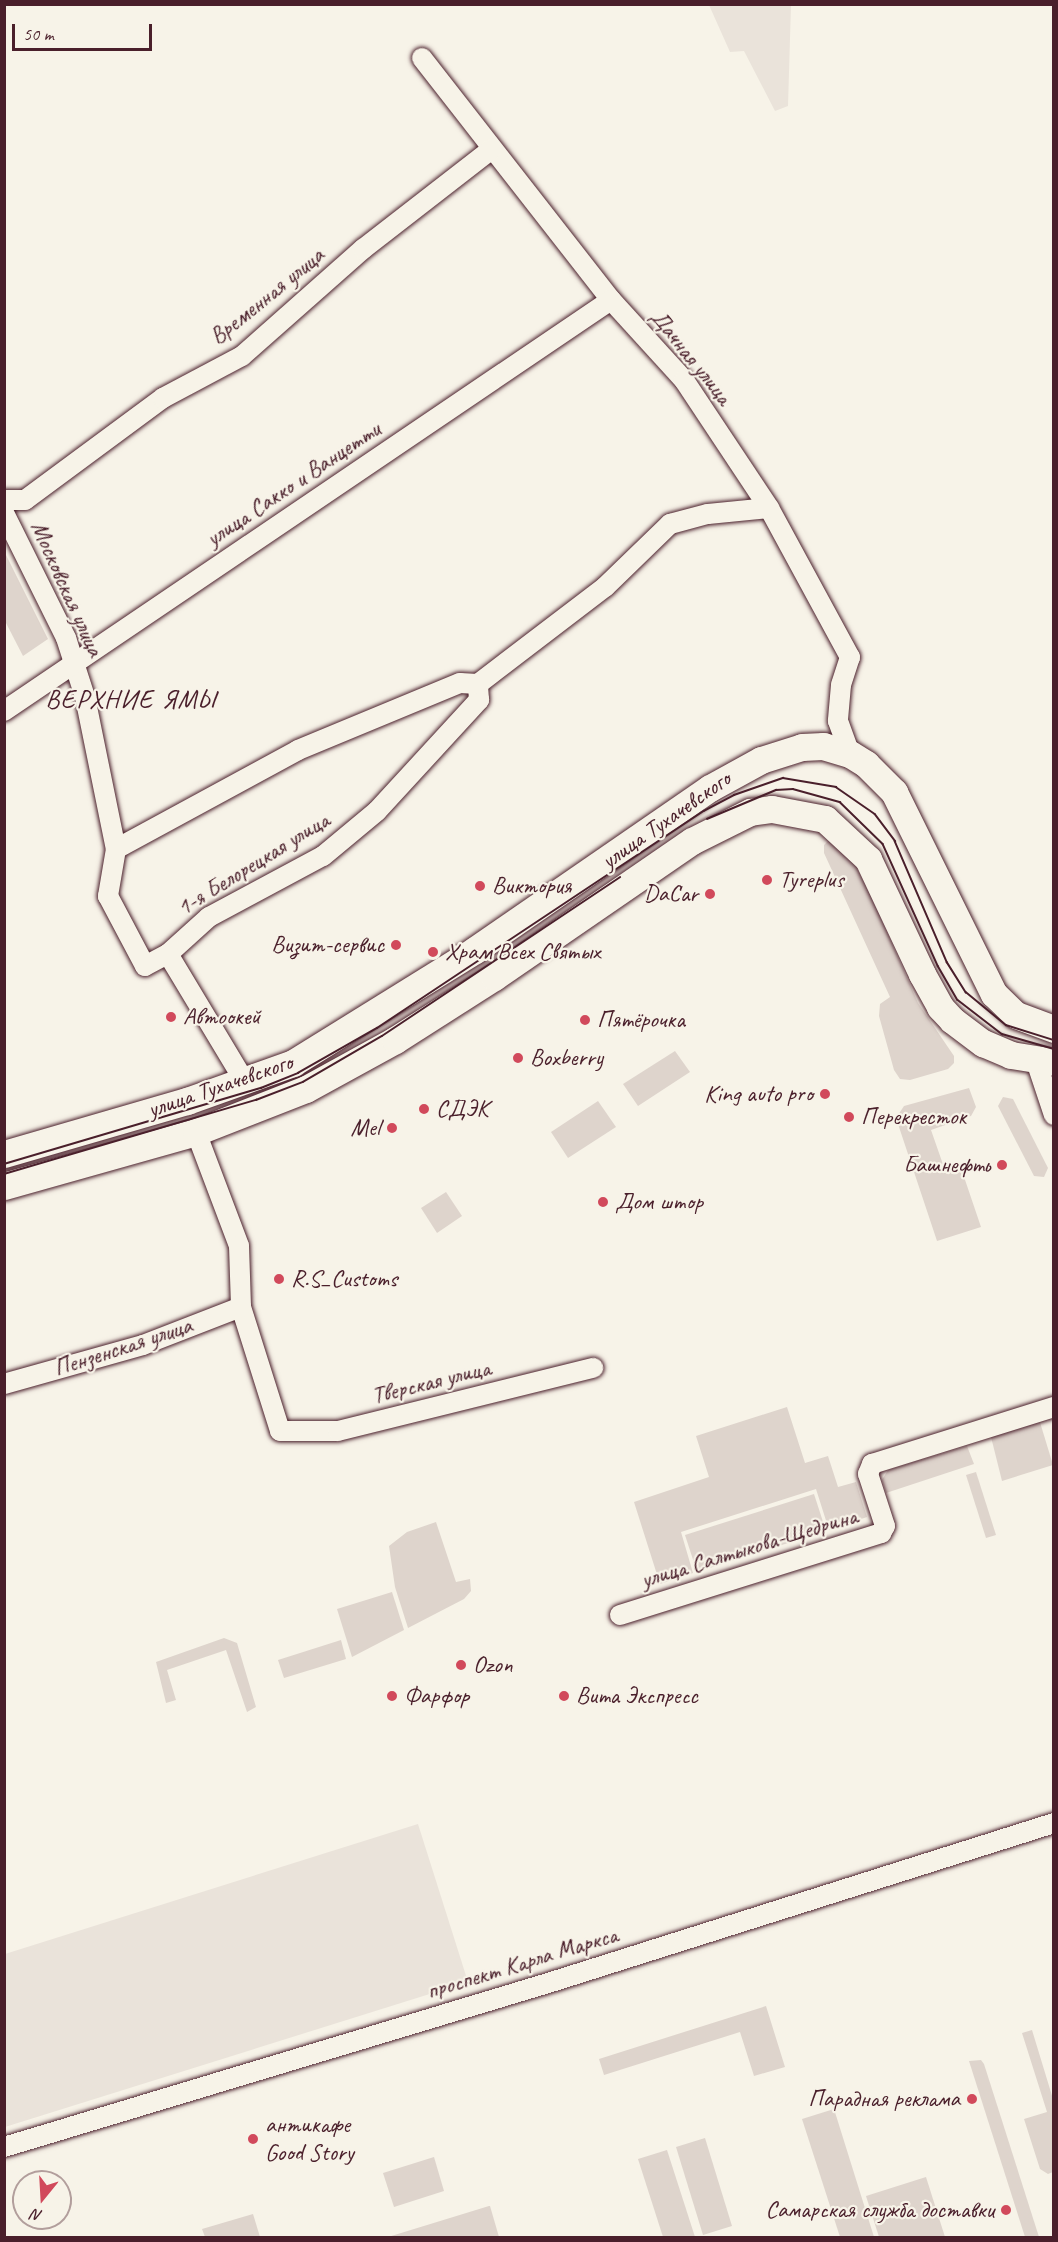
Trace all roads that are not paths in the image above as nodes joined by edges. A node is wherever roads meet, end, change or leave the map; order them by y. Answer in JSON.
{"nodes":[{"id":1,"x":422,"y":58,"type":"dead end"},
{"id":2,"x":492,"y":149,"type":"junction"},
{"id":3,"x":611,"y":300,"type":"junction"},
{"id":4,"x":4,"y":500,"type":"edge"},
{"id":5,"x":769,"y":508,"type":"junction"},
{"id":6,"x":4,"y":513,"type":"edge"},
{"id":7,"x":73,"y":663,"type":"junction"},
{"id":8,"x":478,"y":684,"type":"junction"},
{"id":9,"x":4,"y":711,"type":"edge"},
{"id":10,"x":850,"y":754,"type":"junction"},
{"id":11,"x":116,"y":849,"type":"junction"},
{"id":12,"x":168,"y":954,"type":"junction"},
{"id":13,"x":1036,"y":1024,"type":"edge"},
{"id":14,"x":1035,"y":1060,"type":"edge"},
{"id":15,"x":245,"y":1082,"type":"junction"},
{"id":16,"x":1053,"y":1114,"type":"edge"},
{"id":17,"x":196,"y":1132,"type":"junction"},
{"id":18,"x":4,"y":1154,"type":"edge"},
{"id":19,"x":4,"y":1186,"type":"edge"},
{"id":20,"x":241,"y":1307,"type":"junction"},
{"id":21,"x":593,"y":1368,"type":"dead end"},
{"id":22,"x":4,"y":1384,"type":"edge"},
{"id":23,"x":1053,"y":1407,"type":"edge"},
{"id":24,"x":620,"y":1615,"type":"dead end"},
{"id":25,"x":1053,"y":1823,"type":"edge"},
{"id":26,"x":4,"y":2147,"type":"edge"}],
"edges":[{"from":1,"to":2,"type":"street","name":"Дачная улица"},
{"from":2,"to":3,"type":"street","name":"Дачная улица"},
{"from":2,"to":4,"type":"street","name":"Временная улица"},
{"from":3,"to":5,"type":"street","name":"Дачная улица"},
{"from":3,"to":7,"type":"street","name":"улица Сакко и Ванцетти"},
{"from":5,"to":8,"type":"street"},
{"from":5,"to":10,"type":"street","name":"Дачная улица"},
{"from":6,"to":7,"type":"street","name":"Московская улица"},
{"from":7,"to":9,"type":"street","name":"улица Сакко и Ванцетти"},
{"from":7,"to":11,"type":"street","name":"Московская улица"},
{"from":8,"to":11,"type":"street"},
{"from":8,"to":12,"type":"street","name":"1-я Белорецкая улица"},
{"from":10,"to":13,"type":"main road","name":"улица Тухачевского"},
{"from":10,"to":15,"type":"main road","name":"улица Тухачевского"},
{"from":11,"to":12,"type":"street","name":"Московская улица"},
{"from":12,"to":15,"type":"street"},
{"from":13,"to":14,"type":"main road"},
{"from":14,"to":16,"type":"street"},
{"from":14,"to":17,"type":"main road","name":"улица Тухачевского"},
{"from":15,"to":18,"type":"main road","name":"улица Тухачевского"},
{"from":17,"to":19,"type":"main road","name":"улица Тухачевского"},
{"from":17,"to":20,"type":"street"},
{"from":20,"to":21,"type":"street","name":"Тверская улица"},
{"from":20,"to":22,"type":"street","name":"Пензенская улица"},
{"from":23,"to":24,"type":"street","name":"улица Салтыкова-Щедрина"},
{"from":25,"to":26,"type":"street","name":"проспект Карла Маркса"}]}
